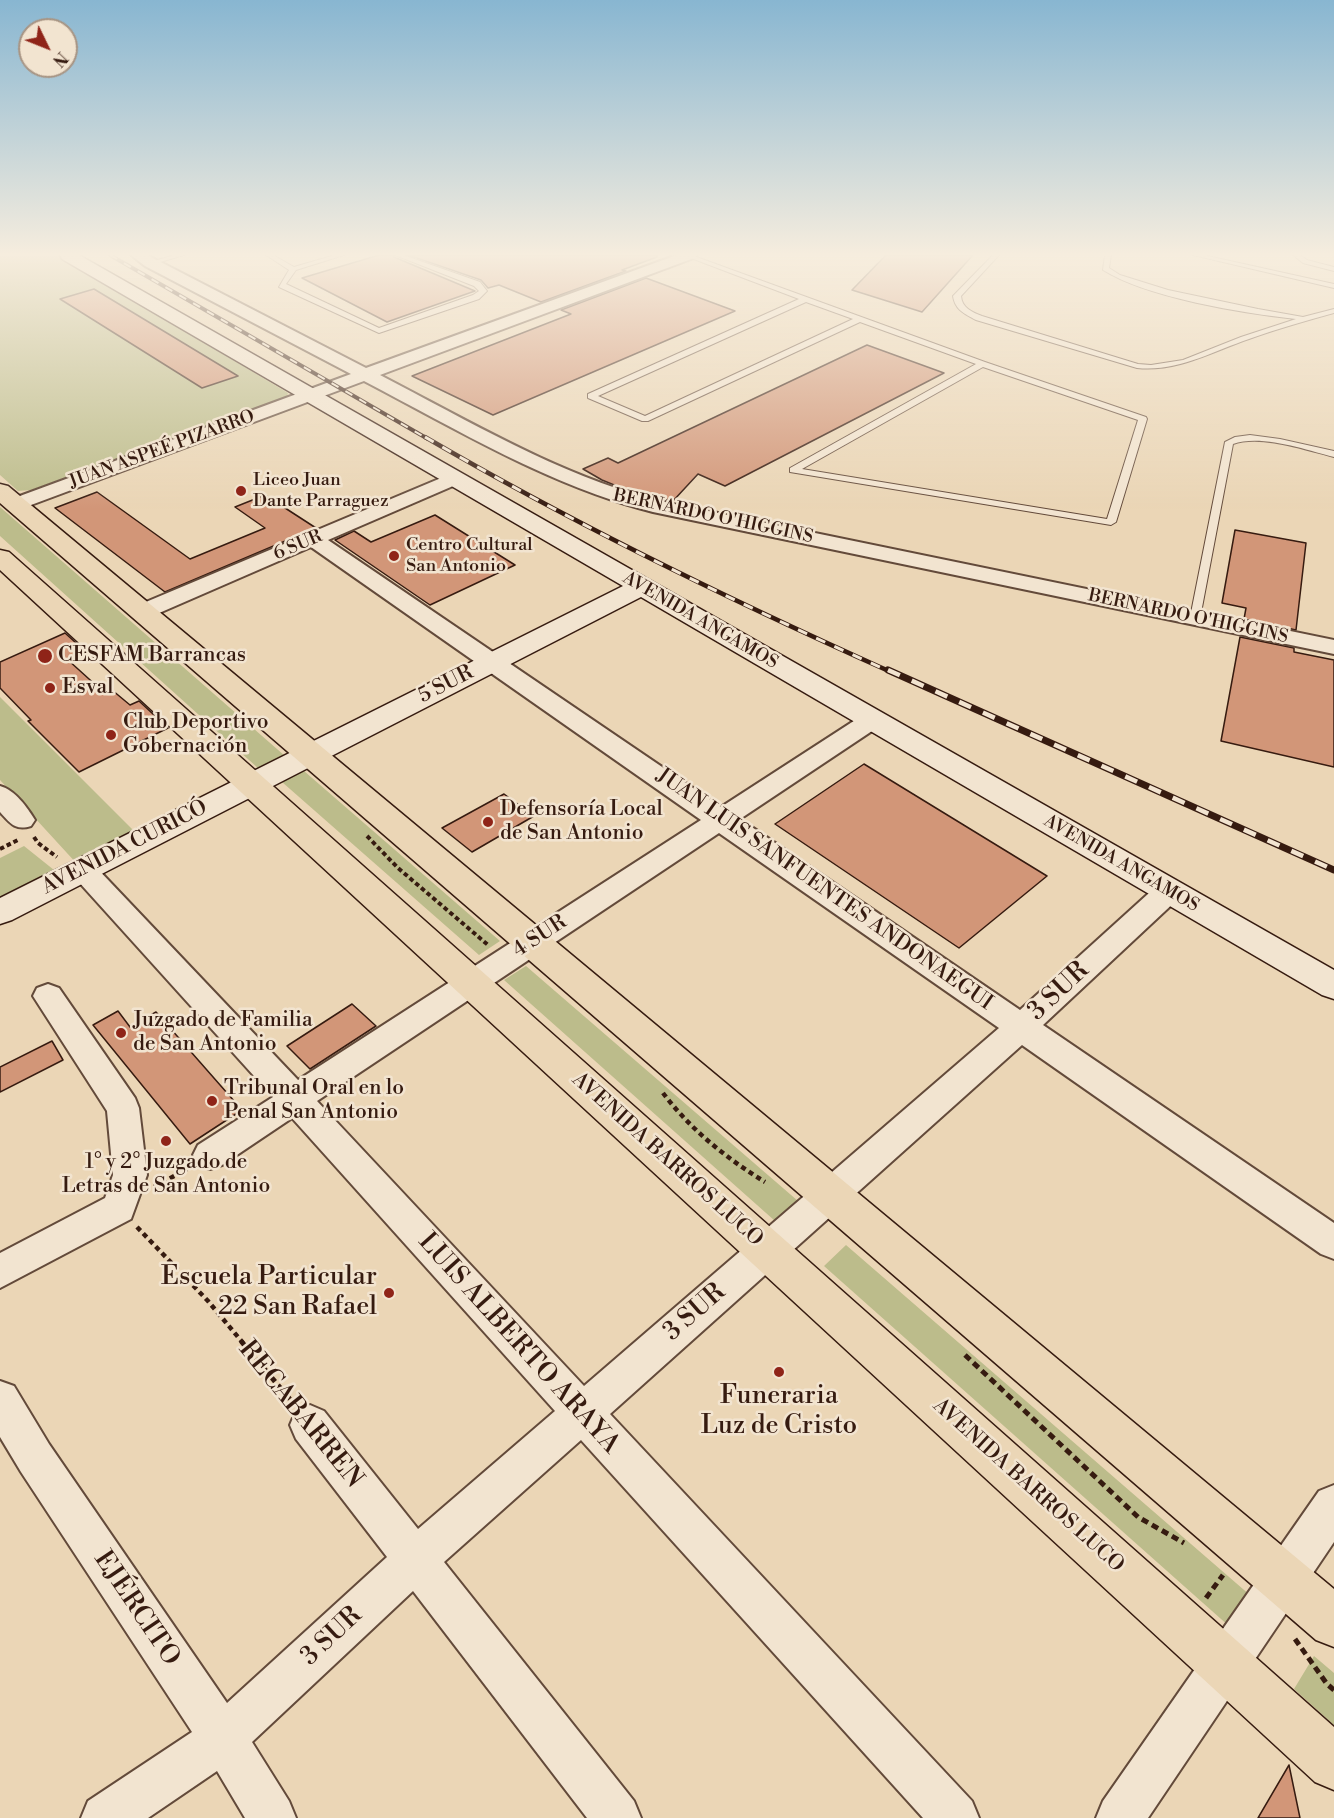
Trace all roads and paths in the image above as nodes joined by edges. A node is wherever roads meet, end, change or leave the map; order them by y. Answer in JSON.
{"nodes":[{"id":1,"x":211,"y":340,"type":"edge"},
{"id":2,"x":302,"y":340,"type":"edge"},
{"id":3,"x":458,"y":340,"type":"edge"},
{"id":4,"x":715,"y":340,"type":"edge"},
{"id":5,"x":816,"y":340,"type":"edge"},
{"id":6,"x":917,"y":340,"type":"edge"},
{"id":7,"x":1051,"y":340,"type":"edge"},
{"id":8,"x":1240,"y":340,"type":"edge"},
{"id":9,"x":982,"y":364,"type":"junction"},
{"id":10,"x":366,"y":374,"type":"junction"},
{"id":11,"x":309,"y":396,"type":"junction"},
{"id":12,"x":1334,"y":454,"type":"edge"},
{"id":13,"x":453,"y":479,"type":"junction"},
{"id":14,"x":5,"y":501,"type":"edge"},
{"id":15,"x":313,"y":539,"type":"junction"},
{"id":16,"x":0,"y":557,"type":"edge"},
{"id":17,"x":641,"y":587,"type":"junction"},
{"id":18,"x":142,"y":612,"type":"junction"},
{"id":19,"x":1195,"y":618,"type":"junction"},
{"id":20,"x":1334,"y":647,"type":"edge"},
{"id":21,"x":492,"y":662,"type":"junction"},
{"id":22,"x":872,"y":720,"type":"junction"},
{"id":23,"x":309,"y":754,"type":"junction"},
{"id":24,"x":250,"y":784,"type":"junction"},
{"id":25,"x":0,"y":795,"type":"edge"},
{"id":26,"x":722,"y":819,"type":"junction"},
{"id":27,"x":21,"y":829,"type":"joint"},
{"id":28,"x":0,"y":849,"type":"edge"},
{"id":29,"x":82,"y":870,"type":"junction"},
{"id":30,"x":1169,"y":891,"type":"junction"},
{"id":31,"x":0,"y":912,"type":"edge"},
{"id":32,"x":532,"y":942,"type":"junction"},
{"id":33,"x":471,"y":983,"type":"junction"},
{"id":34,"x":1334,"y":986,"type":"edge"},
{"id":35,"x":48,"y":996,"type":"dead end"},
{"id":36,"x":1021,"y":1027,"type":"junction"},
{"id":37,"x":295,"y":1098,"type":"junction"},
{"id":38,"x":210,"y":1155,"type":"joint"},
{"id":39,"x":830,"y":1195,"type":"junction"},
{"id":40,"x":119,"y":1208,"type":"junction"},
{"id":41,"x":1334,"y":1243,"type":"edge"},
{"id":42,"x":767,"y":1251,"type":"junction"},
{"id":43,"x":0,"y":1272,"type":"edge"},
{"id":44,"x":0,"y":1400,"type":"edge"},
{"id":45,"x":581,"y":1413,"type":"junction"},
{"id":46,"x":310,"y":1425,"type":"joint"},
{"id":47,"x":1334,"y":1506,"type":"edge"},
{"id":48,"x":415,"y":1560,"type":"junction"},
{"id":49,"x":1284,"y":1579,"type":"junction"},
{"id":50,"x":1334,"y":1622,"type":"edge"},
{"id":51,"x":1225,"y":1665,"type":"junction"},
{"id":52,"x":223,"y":1738,"type":"junction"},
{"id":53,"x":1334,"y":1763,"type":"edge"},
{"id":54,"x":105,"y":1818,"type":"edge"},
{"id":55,"x":272,"y":1818,"type":"edge"},
{"id":56,"x":617,"y":1818,"type":"edge"},
{"id":57,"x":955,"y":1818,"type":"edge"},
{"id":58,"x":1120,"y":1818,"type":"edge"}],
"edges":[{"from":1,"to":11,"type":"street","name":"AVENIDA ANGAMOS"},
{"from":2,"to":10,"type":"street","name":"BERNARDO O'HIGGINS"},
{"from":3,"to":10,"type":"street","name":"JUAN ASPEÉ PIZARRO"},
{"from":4,"to":5,"type":"lane"},
{"from":6,"to":9,"type":"lane"},
{"from":7,"to":8,"type":"lane"},
{"from":9,"to":9,"type":"lane"},
{"from":10,"to":11,"type":"street","name":"JUAN ASPEÉ PIZARRO"},
{"from":10,"to":19,"type":"street","name":"BERNARDO O'HIGGINS"},
{"from":11,"to":13,"type":"street","name":"AVENIDA ANGAMOS"},
{"from":11,"to":14,"type":"street","name":"JUAN ASPEÉ PIZARRO"},
{"from":12,"to":19,"type":"lane"},
{"from":13,"to":15,"type":"street","name":"6 SUR"},
{"from":13,"to":17,"type":"street","name":"AVENIDA ANGAMOS"},
{"from":14,"to":18,"type":"main road"},
{"from":15,"to":18,"type":"street","name":"6 SUR"},
{"from":15,"to":21,"type":"street","name":"JUAN LUIS SANFUENTES ANDONAEGUI"},
{"from":16,"to":24,"type":"main road","name":"AVENIDA BARROS LUCO"},
{"from":17,"to":21,"type":"street","name":"5 SUR"},
{"from":17,"to":22,"type":"street","name":"AVENIDA ANGAMOS"},
{"from":18,"to":23,"type":"main road"},
{"from":19,"to":20,"type":"street","name":"BERNARDO O'HIGGINS"},
{"from":21,"to":23,"type":"street","name":"5 SUR"},
{"from":21,"to":26,"type":"street","name":"JUAN LUIS SANFUENTES ANDONAEGUI"},
{"from":22,"to":26,"type":"street","name":"4 SUR"},
{"from":22,"to":30,"type":"street","name":"AVENIDA ANGAMOS"},
{"from":23,"to":24,"type":"street","name":"5 SUR"},
{"from":23,"to":32,"type":"main road"},
{"from":24,"to":29,"type":"street","name":"AVENIDA CURICÓ"},
{"from":24,"to":33,"type":"main road","name":"AVENIDA BARROS LUCO"},
{"from":25,"to":27,"type":"street"},
{"from":26,"to":32,"type":"street","name":"4 SUR"},
{"from":26,"to":36,"type":"street","name":"JUAN LUIS SANFUENTES ANDONAEGUI"},
{"from":27,"to":28,"type":"path"},
{"from":29,"to":31,"type":"street","name":"AVENIDA CURICÓ"},
{"from":29,"to":37,"type":"street","name":"LUIS ALBERTO ARAYA"},
{"from":30,"to":34,"type":"street","name":"AVENIDA ANGAMOS"},
{"from":30,"to":36,"type":"street","name":"3 SUR"},
{"from":32,"to":33,"type":"street","name":"4 SUR"},
{"from":32,"to":39,"type":"main road"},
{"from":33,"to":37,"type":"street","name":"4 SUR"},
{"from":33,"to":42,"type":"main road","name":"AVENIDA BARROS LUCO"},
{"from":35,"to":40,"type":"street"},
{"from":36,"to":39,"type":"street","name":"3 SUR"},
{"from":36,"to":41,"type":"street","name":"JUAN LUIS SANFUENTES ANDONAEGUI"},
{"from":37,"to":38,"type":"street","name":"4 SUR"},
{"from":37,"to":45,"type":"street","name":"LUIS ALBERTO ARAYA"},
{"from":38,"to":40,"type":"path"},
{"from":39,"to":42,"type":"street","name":"3 SUR"},
{"from":39,"to":49,"type":"main road"},
{"from":40,"to":43,"type":"street"},
{"from":40,"to":46,"type":"path","name":"RECABARREN"},
{"from":42,"to":45,"type":"street","name":"3 SUR"},
{"from":42,"to":51,"type":"main road","name":"AVENIDA BARROS LUCO"},
{"from":44,"to":52,"type":"street","name":"EJÉRCITO"},
{"from":45,"to":48,"type":"street","name":"3 SUR"},
{"from":45,"to":57,"type":"street","name":"LUIS ALBERTO ARAYA"},
{"from":46,"to":48,"type":"street","name":"RECABARREN"},
{"from":47,"to":49,"type":"street"},
{"from":48,"to":52,"type":"street","name":"3 SUR"},
{"from":48,"to":56,"type":"street","name":"RECABARREN"},
{"from":49,"to":50,"type":"main road"},
{"from":49,"to":51,"type":"street"},
{"from":51,"to":53,"type":"main road","name":"AVENIDA BARROS LUCO"},
{"from":51,"to":58,"type":"street"},
{"from":52,"to":54,"type":"street","name":"3 SUR"},
{"from":52,"to":55,"type":"street","name":"EJÉRCITO"}]}
